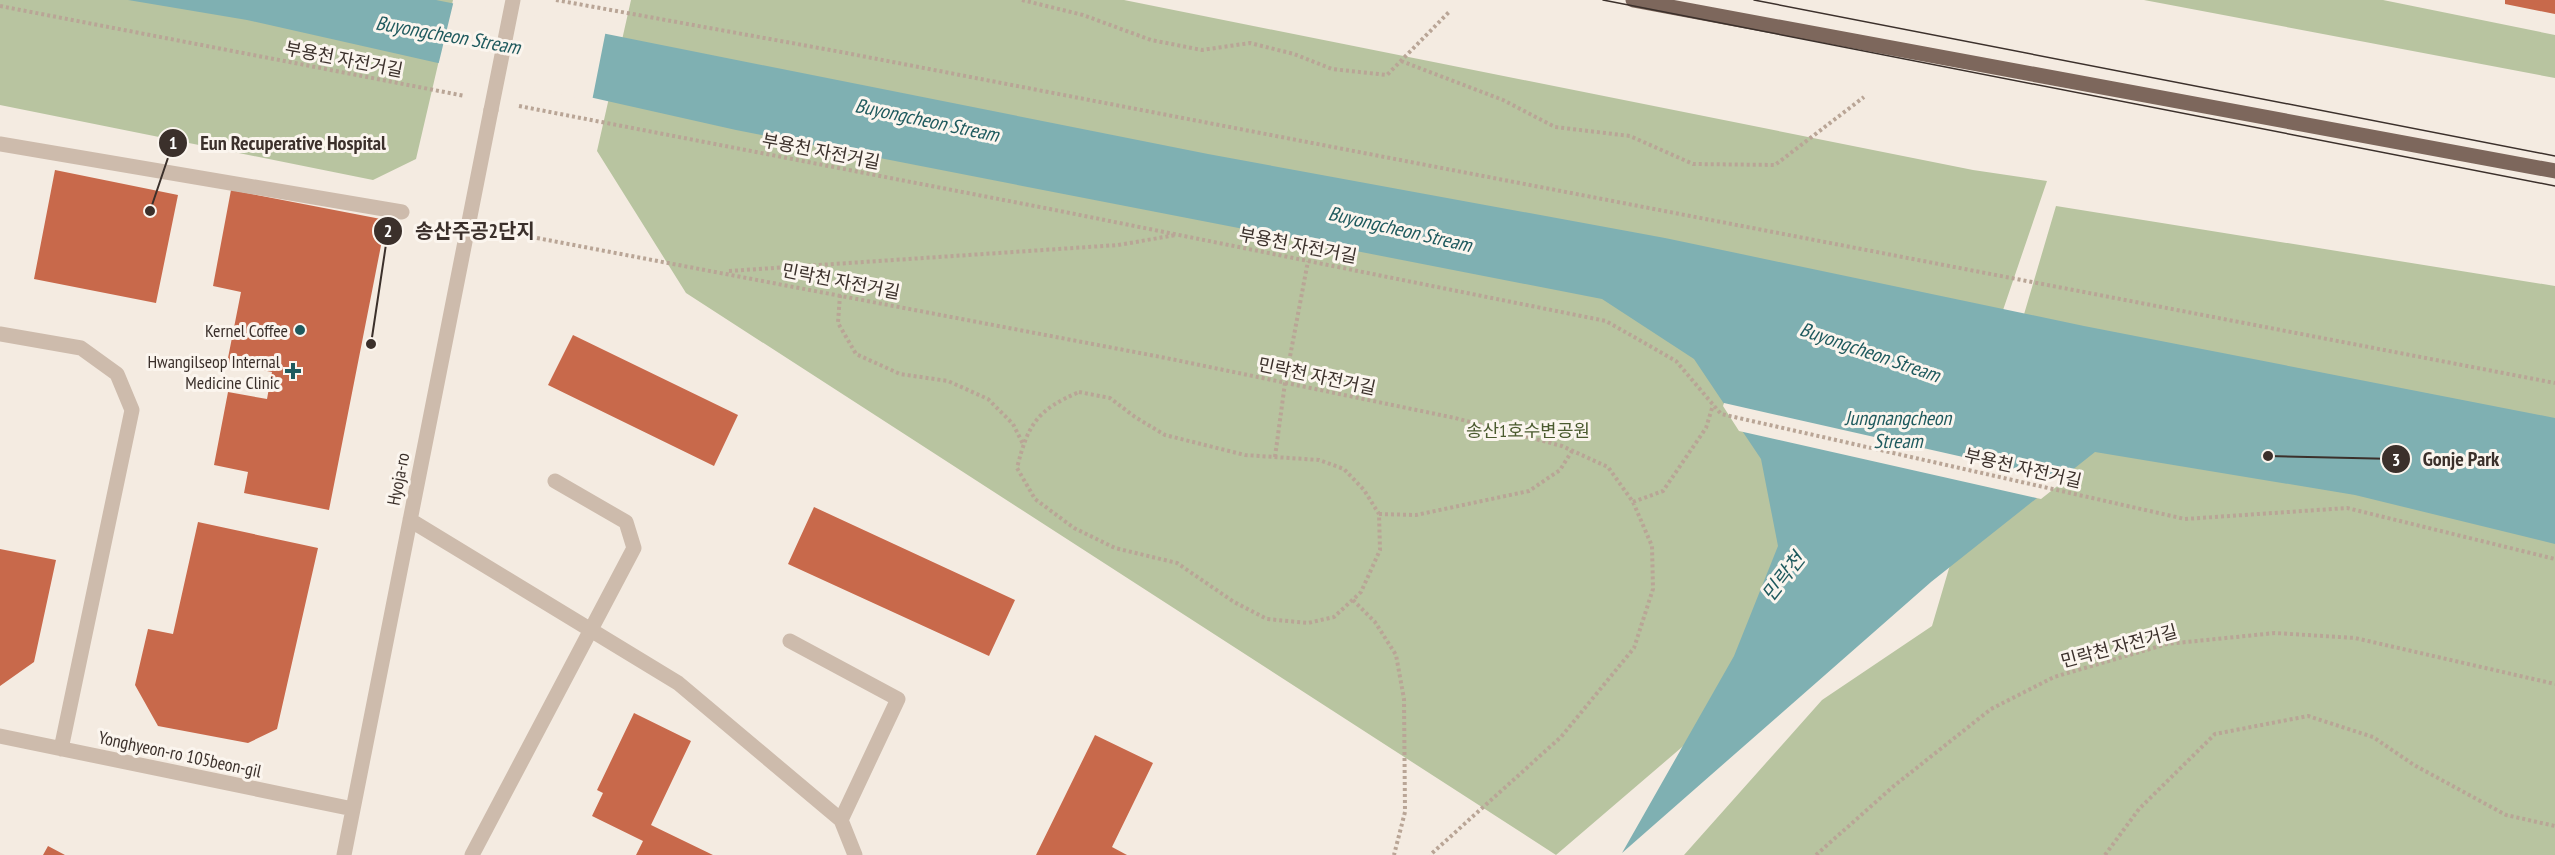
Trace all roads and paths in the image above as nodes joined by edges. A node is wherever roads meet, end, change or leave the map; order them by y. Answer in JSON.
{"nodes":[{"id":1,"x":513,"y":0,"type":"edge"},
{"id":2,"x":556,"y":0,"type":"edge"},
{"id":3,"x":1022,"y":0,"type":"edge"},
{"id":4,"x":1633,"y":0,"type":"edge"},
{"id":5,"x":0,"y":6,"type":"edge"},
{"id":6,"x":1449,"y":12,"type":"dead end"},
{"id":7,"x":1401,"y":61,"type":"junction"},
{"id":8,"x":467,"y":96,"type":"dead end"},
{"id":9,"x":1864,"y":97,"type":"dead end"},
{"id":10,"x":513,"y":105,"type":"dead end"},
{"id":11,"x":0,"y":144,"type":"edge"},
{"id":12,"x":2555,"y":171,"type":"edge"},
{"id":13,"x":402,"y":212,"type":"dead end"},
{"id":14,"x":1178,"y":235,"type":"junction"},
{"id":15,"x":537,"y":238,"type":"dead end"},
{"id":16,"x":1308,"y":261,"type":"junction"},
{"id":17,"x":722,"y":272,"type":"junction"},
{"id":18,"x":840,"y":295,"type":"junction"},
{"id":19,"x":0,"y":334,"type":"edge"},
{"id":20,"x":1285,"y":383,"type":"junction"},
{"id":21,"x":2555,"y":383,"type":"edge"},
{"id":22,"x":1713,"y":404,"type":"junction"},
{"id":23,"x":1023,"y":444,"type":"junction"},
{"id":24,"x":1572,"y":451,"type":"junction"},
{"id":25,"x":1275,"y":457,"type":"junction"},
{"id":26,"x":555,"y":481,"type":"dead end"},
{"id":27,"x":1633,"y":502,"type":"junction"},
{"id":28,"x":1379,"y":514,"type":"junction"},
{"id":29,"x":410,"y":520,"type":"junction"},
{"id":30,"x":2555,"y":559,"type":"edge"},
{"id":31,"x":1353,"y":600,"type":"junction"},
{"id":32,"x":591,"y":631,"type":"junction"},
{"id":33,"x":790,"y":641,"type":"dead end"},
{"id":34,"x":2555,"y":684,"type":"edge"},
{"id":35,"x":0,"y":736,"type":"edge"},
{"id":36,"x":61,"y":749,"type":"junction"},
{"id":37,"x":353,"y":809,"type":"junction"},
{"id":38,"x":841,"y":820,"type":"junction"},
{"id":39,"x":2555,"y":826,"type":"edge"},
{"id":40,"x":344,"y":855,"type":"edge"},
{"id":41,"x":472,"y":855,"type":"edge"},
{"id":42,"x":855,"y":855,"type":"edge"},
{"id":43,"x":1394,"y":855,"type":"edge"},
{"id":44,"x":1430,"y":855,"type":"edge"},
{"id":45,"x":1816,"y":855,"type":"edge"},
{"id":46,"x":2105,"y":855,"type":"edge"}],
"edges":[{"from":1,"to":29,"type":"street","name":"Hyoja-ro","bridge":true},
{"from":2,"to":21,"type":"path"},
{"from":3,"to":7,"type":"path"},
{"from":4,"to":12,"type":"main road"},
{"from":5,"to":8,"type":"path","name":"부용천 자전거길"},
{"from":6,"to":7,"type":"path"},
{"from":7,"to":9,"type":"path"},
{"from":10,"to":14,"type":"path","name":"부용천 자전거길"},
{"from":11,"to":13,"type":"street"},
{"from":14,"to":16,"type":"path","name":"부용천 자전거길"},
{"from":14,"to":17,"type":"path"},
{"from":15,"to":17,"type":"path","name":"민락천 자전거길"},
{"from":16,"to":20,"type":"path"},
{"from":16,"to":22,"type":"path","name":"부용천 자전거길"},
{"from":17,"to":18,"type":"path","name":"민락천 자전거길"},
{"from":18,"to":20,"type":"path","name":"민락천 자전거길"},
{"from":18,"to":23,"type":"path"},
{"from":19,"to":36,"type":"street"},
{"from":20,"to":24,"type":"path","name":"민락천 자전거길"},
{"from":20,"to":25,"type":"path"},
{"from":22,"to":27,"type":"path"},
{"from":22,"to":30,"type":"path","name":"부용천 자전거길"},
{"from":23,"to":25,"type":"path"},
{"from":23,"to":31,"type":"path"},
{"from":24,"to":27,"type":"path","name":"민락천 자전거길"},
{"from":24,"to":28,"type":"path"},
{"from":25,"to":28,"type":"path"},
{"from":26,"to":32,"type":"street"},
{"from":27,"to":44,"type":"path","name":"민락천 자전거길"},
{"from":28,"to":31,"type":"path"},
{"from":29,"to":32,"type":"street"},
{"from":29,"to":37,"type":"street","name":"Hyoja-ro"},
{"from":31,"to":43,"type":"path"},
{"from":32,"to":38,"type":"street"},
{"from":32,"to":41,"type":"street"},
{"from":33,"to":38,"type":"street"},
{"from":34,"to":45,"type":"path","name":"민락천 자전거길"},
{"from":35,"to":36,"type":"street","name":"Yonghyeon-ro 105beon-gil"},
{"from":36,"to":37,"type":"street","name":"Yonghyeon-ro 105beon-gil"},
{"from":37,"to":40,"type":"street","name":"Hyoja-ro"},
{"from":38,"to":42,"type":"street"},
{"from":39,"to":46,"type":"path"}]}
